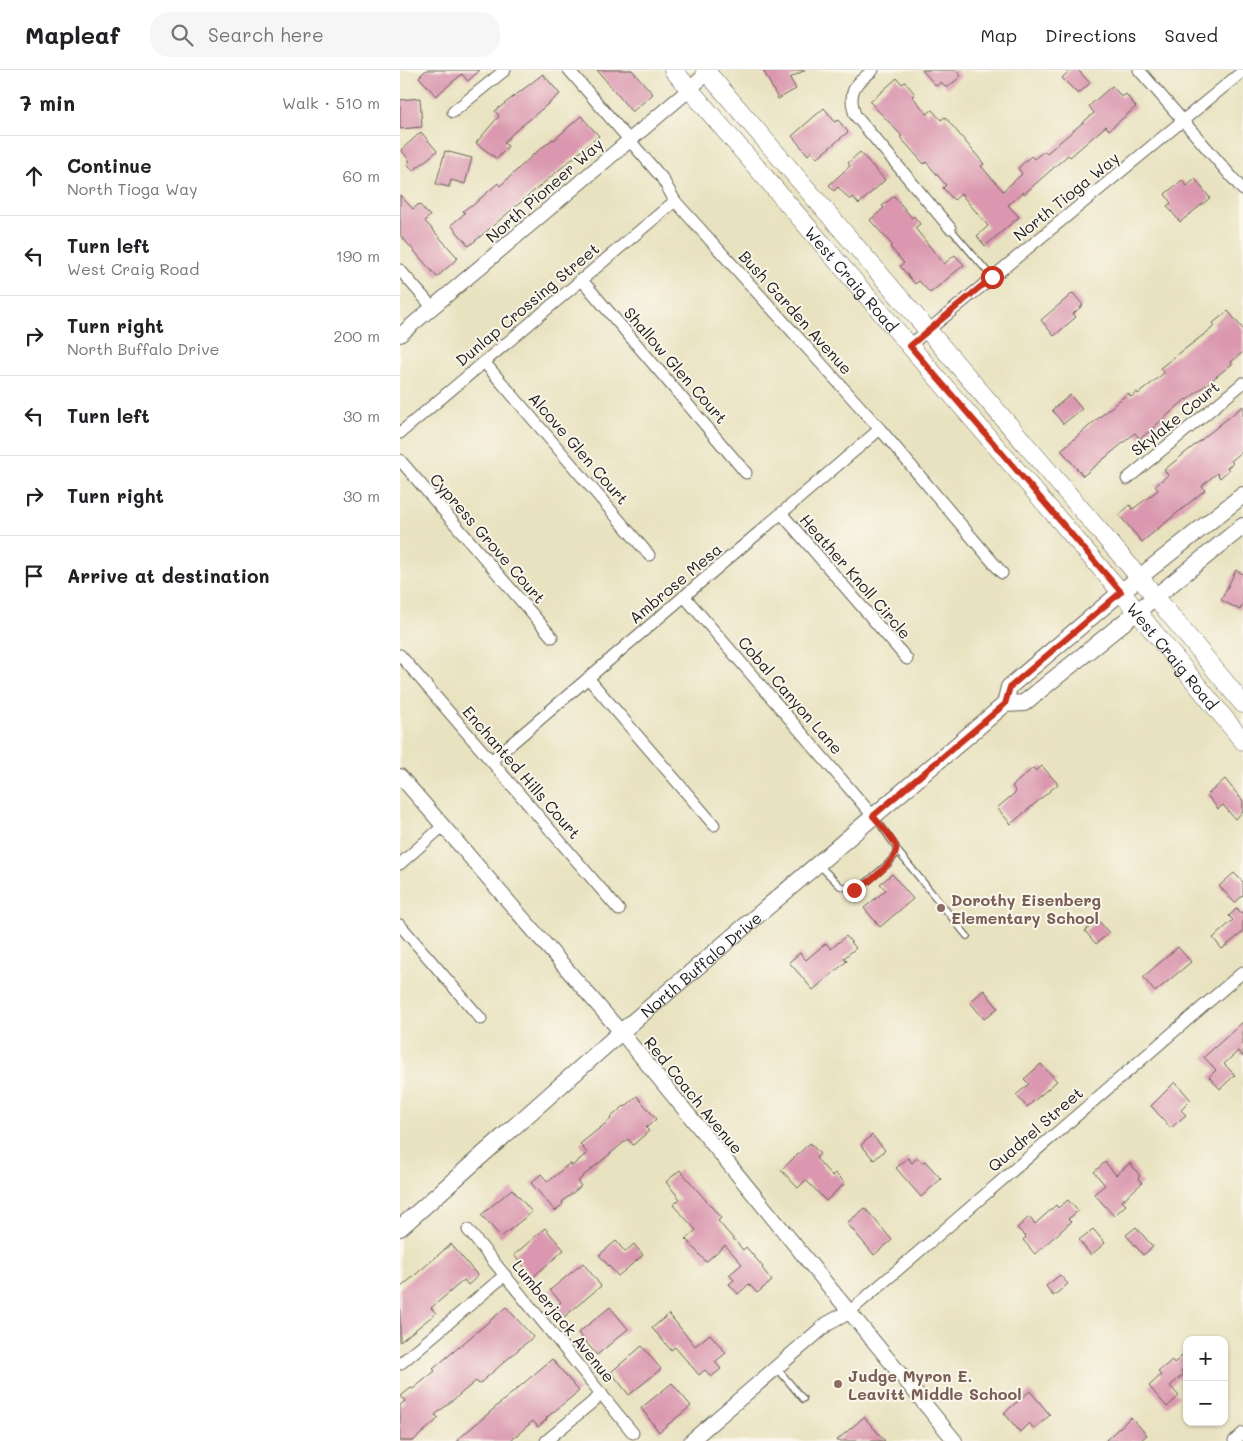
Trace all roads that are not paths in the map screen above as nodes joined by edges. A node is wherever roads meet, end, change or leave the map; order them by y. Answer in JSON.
{"nodes":[{"id":1,"x":505,"y":70,"type":"edge"},
{"id":2,"x":569,"y":70,"type":"edge"},
{"id":3,"x":673,"y":70,"type":"edge"},
{"id":4,"x":873,"y":70,"type":"edge"},
{"id":5,"x":1139,"y":70,"type":"edge"},
{"id":6,"x":707,"y":71,"type":"edge"},
{"id":7,"x":1243,"y":71,"type":"edge"},
{"id":8,"x":690,"y":89,"type":"junction"},
{"id":9,"x":453,"y":112,"type":"dead end"},
{"id":10,"x":1183,"y":121,"type":"junction"},
{"id":11,"x":629,"y":140,"type":"junction"},
{"id":12,"x":1243,"y":190,"type":"edge"},
{"id":13,"x":676,"y":201,"type":"junction"},
{"id":14,"x":950,"y":228,"type":"joint"},
{"id":15,"x":400,"y":270,"type":"edge"},
{"id":16,"x":992,"y":277,"type":"junction"},
{"id":17,"x":581,"y":279,"type":"junction"},
{"id":18,"x":433,"y":308,"type":"junction"},
{"id":19,"x":928,"y":331,"type":"junction"},
{"id":20,"x":400,"y":335,"type":"edge"},
{"id":21,"x":910,"y":346,"type":"junction"},
{"id":22,"x":484,"y":362,"type":"junction"},
{"id":23,"x":1243,"y":383,"type":"edge"},
{"id":24,"x":880,"y":429,"type":"junction"},
{"id":25,"x":400,"y":433,"type":"edge"},
{"id":26,"x":400,"y":460,"type":"edge"},
{"id":27,"x":746,"y":473,"type":"dead end"},
{"id":28,"x":1127,"y":478,"type":"dead end"},
{"id":29,"x":1243,"y":495,"type":"edge"},
{"id":30,"x":781,"y":513,"type":"junction"},
{"id":31,"x":1243,"y":526,"type":"edge"},
{"id":32,"x":649,"y":555,"type":"dead end"},
{"id":33,"x":1002,"y":573,"type":"dead end"},
{"id":34,"x":1140,"y":578,"type":"junction"},
{"id":35,"x":1121,"y":592,"type":"junction"},
{"id":36,"x":684,"y":596,"type":"junction"},
{"id":37,"x":1155,"y":596,"type":"junction"},
{"id":38,"x":1136,"y":611,"type":"junction"},
{"id":39,"x":552,"y":637,"type":"dead end"},
{"id":40,"x":400,"y":655,"type":"edge"},
{"id":41,"x":907,"y":659,"type":"dead end"},
{"id":42,"x":588,"y":678,"type":"junction"},
{"id":43,"x":1005,"y":704,"type":"junction"},
{"id":44,"x":1243,"y":704,"type":"edge"},
{"id":45,"x":1243,"y":741,"type":"edge"},
{"id":46,"x":491,"y":761,"type":"junction"},
{"id":47,"x":400,"y":776,"type":"edge"},
{"id":48,"x":873,"y":816,"type":"junction"},
{"id":49,"x":714,"y":825,"type":"dead end"},
{"id":50,"x":443,"y":826,"type":"junction"},
{"id":51,"x":896,"y":848,"type":"junction"},
{"id":52,"x":818,"y":863,"type":"junction"},
{"id":53,"x":400,"y":864,"type":"edge"},
{"id":54,"x":619,"y":910,"type":"dead end"},
{"id":55,"x":400,"y":926,"type":"edge"},
{"id":56,"x":967,"y":936,"type":"dead end"},
{"id":57,"x":1243,"y":972,"type":"edge"},
{"id":58,"x":481,"y":1019,"type":"dead end"},
{"id":59,"x":621,"y":1032,"type":"junction"},
{"id":60,"x":400,"y":1228,"type":"edge"},
{"id":61,"x":468,"y":1230,"type":"dead end"},
{"id":62,"x":505,"y":1275,"type":"junction"},
{"id":63,"x":849,"y":1312,"type":"junction"},
{"id":64,"x":400,"y":1364,"type":"edge"},
{"id":65,"x":779,"y":1371,"type":"junction"},
{"id":66,"x":602,"y":1394,"type":"junction"},
{"id":67,"x":803,"y":1399,"type":"dead end"},
{"id":68,"x":634,"y":1432,"type":"dead end"},
{"id":69,"x":1243,"y":1433,"type":"edge"},
{"id":70,"x":546,"y":1441,"type":"edge"},
{"id":71,"x":691,"y":1441,"type":"edge"},
{"id":72,"x":704,"y":1441,"type":"edge"},
{"id":73,"x":955,"y":1441,"type":"edge"},
{"id":74,"x":1234,"y":1441,"type":"edge"}],
"edges":[{"from":1,"to":9,"type":"street"},
{"from":2,"to":11,"type":"street","name":"Bush Garden Avenue"},
{"from":3,"to":8,"type":"main road","name":"West Craig Road"},
{"from":4,"to":14,"type":"street"},
{"from":5,"to":10,"type":"street"},
{"from":6,"to":8,"type":"street","name":"North Pioneer Way"},
{"from":6,"to":19,"type":"main road","name":"West Craig Road"},
{"from":7,"to":10,"type":"street","name":"North Tioga Way"},
{"from":8,"to":11,"type":"street","name":"North Pioneer Way"},
{"from":8,"to":21,"type":"main road","name":"West Craig Road"},
{"from":10,"to":12,"type":"street"},
{"from":10,"to":16,"type":"street","name":"North Tioga Way"},
{"from":11,"to":13,"type":"street","name":"Bush Garden Avenue"},
{"from":11,"to":18,"type":"street","name":"North Pioneer Way"},
{"from":13,"to":17,"type":"street","name":"Dunlap Crossing Street"},
{"from":13,"to":24,"type":"street","name":"Bush Garden Avenue"},
{"from":14,"to":16,"type":"lane"},
{"from":15,"to":18,"type":"street"},
{"from":16,"to":19,"type":"street","name":"North Tioga Way"},
{"from":17,"to":22,"type":"street","name":"Dunlap Crossing Street"},
{"from":17,"to":27,"type":"street","name":"Shallow Glen Court"},
{"from":18,"to":20,"type":"street","name":"North Pioneer Way"},
{"from":19,"to":21,"type":"street","name":"North Tioga Way"},
{"from":19,"to":34,"type":"main road","name":"West Craig Road"},
{"from":21,"to":35,"type":"main road","name":"West Craig Road"},
{"from":22,"to":25,"type":"street","name":"Dunlap Crossing Street"},
{"from":22,"to":32,"type":"street","name":"Alcove Glen Court"},
{"from":23,"to":28,"type":"street","name":"Skylake Court"},
{"from":24,"to":30,"type":"street","name":"Ambrose Mesa"},
{"from":24,"to":33,"type":"street","name":"Bush Garden Avenue"},
{"from":26,"to":39,"type":"street","name":"Cypress Grove Court"},
{"from":29,"to":34,"type":"main road","name":"North Buffalo Drive"},
{"from":30,"to":36,"type":"street","name":"Ambrose Mesa"},
{"from":30,"to":41,"type":"street","name":"Heather Knoll Circle"},
{"from":31,"to":37,"type":"main road","name":"North Buffalo Drive"},
{"from":34,"to":35,"type":"main road","name":"North Buffalo Drive"},
{"from":34,"to":37,"type":"main road","name":"West Craig Road"},
{"from":35,"to":38,"type":"main road","name":"West Craig Road"},
{"from":35,"to":43,"type":"main road","name":"North Buffalo Drive"},
{"from":36,"to":42,"type":"street","name":"Ambrose Mesa"},
{"from":36,"to":48,"type":"street","name":"Cobal Canyon Lane"},
{"from":37,"to":38,"type":"main road","name":"North Buffalo Drive"},
{"from":37,"to":44,"type":"main road","name":"West Craig Road"},
{"from":38,"to":43,"type":"main road","name":"North Buffalo Drive"},
{"from":38,"to":45,"type":"main road","name":"West Craig Road"},
{"from":40,"to":46,"type":"street","name":"Enchanted Hills Court"},
{"from":42,"to":46,"type":"street","name":"Ambrose Mesa"},
{"from":42,"to":49,"type":"street"},
{"from":43,"to":48,"type":"main road","name":"North Buffalo Drive"},
{"from":46,"to":54,"type":"street","name":"Enchanted Hills Court"},
{"from":47,"to":50,"type":"street","name":"Red Coach Avenue"},
{"from":48,"to":51,"type":"lane"},
{"from":48,"to":52,"type":"main road","name":"North Buffalo Drive"},
{"from":50,"to":53,"type":"street"},
{"from":50,"to":59,"type":"street","name":"Red Coach Avenue"},
{"from":51,"to":52,"type":"lane"},
{"from":51,"to":56,"type":"lane"},
{"from":52,"to":59,"type":"main road","name":"North Buffalo Drive"},
{"from":55,"to":58,"type":"street"},
{"from":57,"to":63,"type":"street","name":"Quadrel Street"},
{"from":59,"to":60,"type":"main road","name":"North Buffalo Drive"},
{"from":59,"to":63,"type":"street","name":"Red Coach Avenue"},
{"from":61,"to":62,"type":"street","name":"Lumberjack Avenue"},
{"from":62,"to":64,"type":"street"},
{"from":62,"to":66,"type":"street","name":"Lumberjack Avenue"},
{"from":63,"to":65,"type":"street","name":"Quadrel Street"},
{"from":63,"to":73,"type":"street","name":"Red Coach Avenue"},
{"from":65,"to":67,"type":"lane"},
{"from":65,"to":71,"type":"street","name":"Quadrel Street"},
{"from":65,"to":72,"type":"street","name":"Quadrel Street"},
{"from":66,"to":68,"type":"street","name":"Lumberjack Avenue"},
{"from":66,"to":70,"type":"street"},
{"from":69,"to":74,"type":"street"}]}
